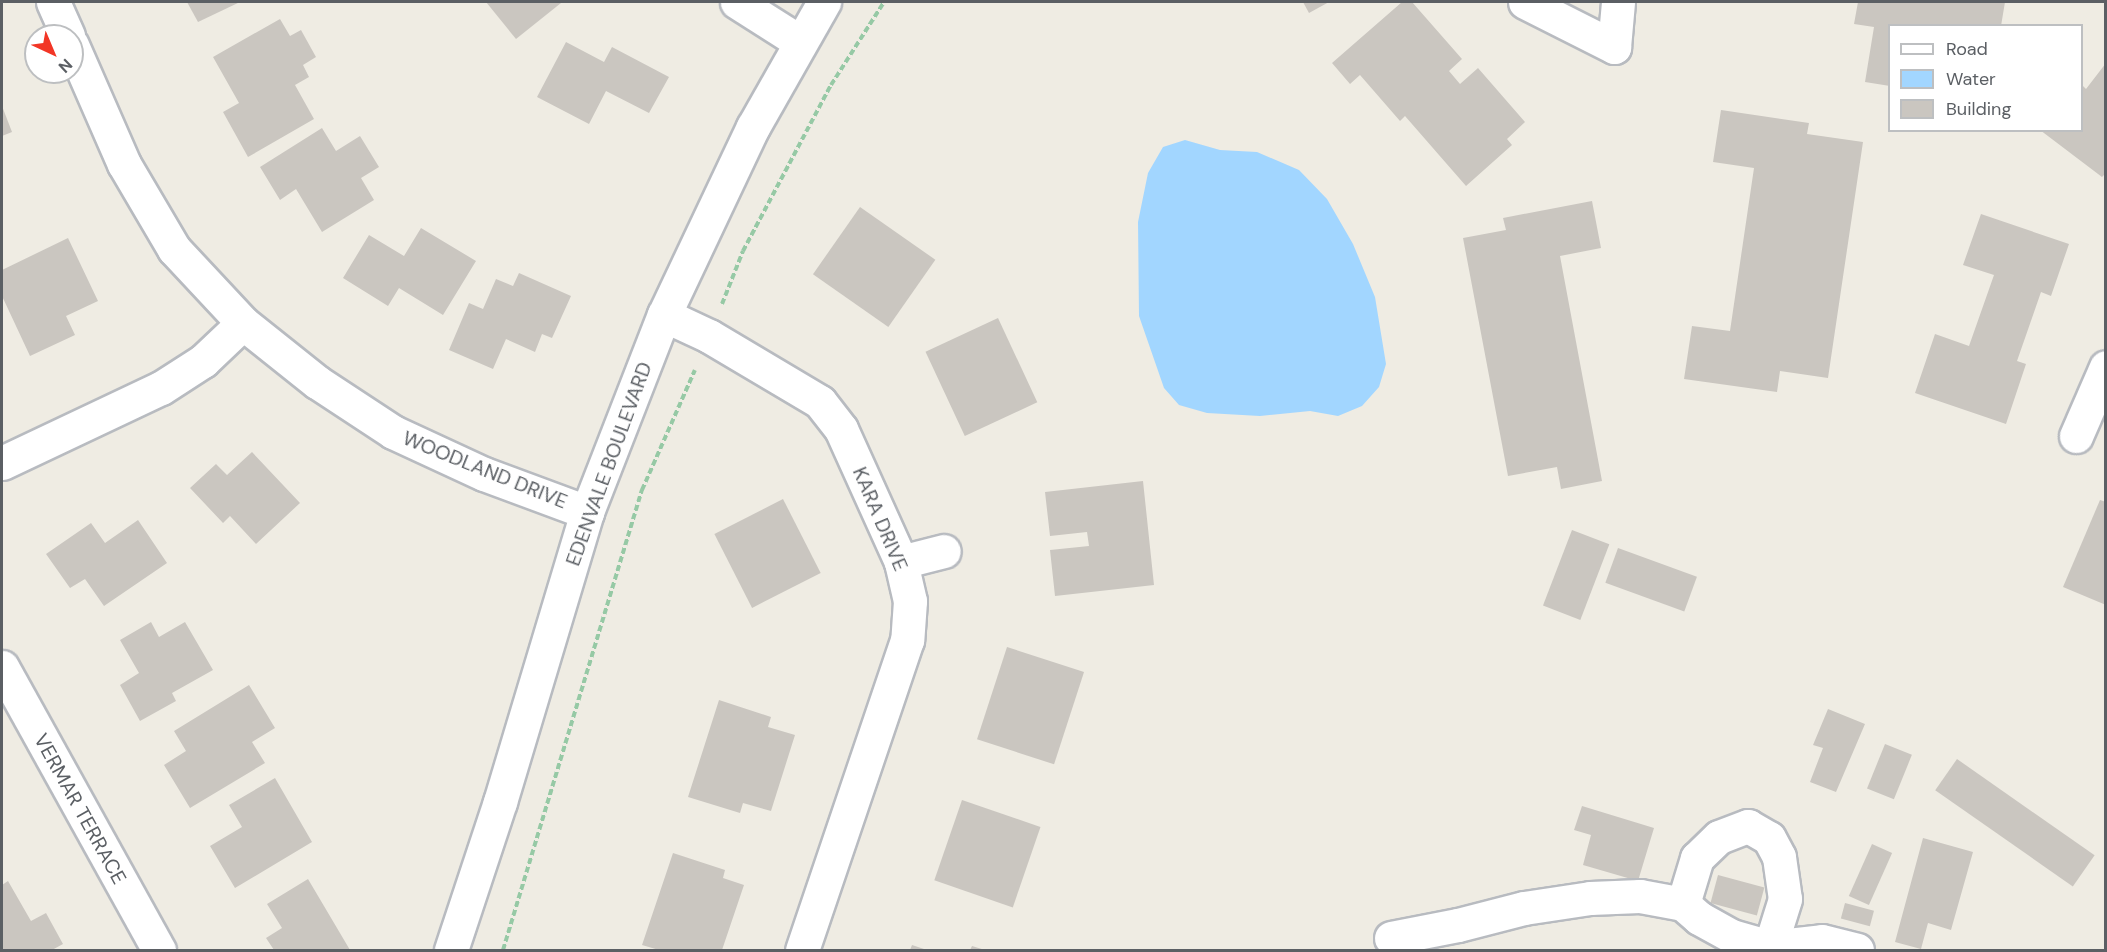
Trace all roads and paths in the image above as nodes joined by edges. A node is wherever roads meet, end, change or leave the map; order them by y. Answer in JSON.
{"nodes":[{"id":1,"x":53,"y":2,"type":"edge"},
{"id":2,"x":737,"y":2,"type":"edge"},
{"id":3,"x":824,"y":2,"type":"edge"},
{"id":4,"x":884,"y":2,"type":"edge"},
{"id":5,"x":1525,"y":2,"type":"edge"},
{"id":6,"x":1618,"y":2,"type":"edge"},
{"id":7,"x":63,"y":24,"type":"edge"},
{"id":8,"x":800,"y":42,"type":"junction"},
{"id":9,"x":84,"y":72,"type":"edge"},
{"id":10,"x":664,"y":315,"type":"junction"},
{"id":11,"x":243,"y":322,"type":"junction"},
{"id":12,"x":709,"y":336,"type":"junction"},
{"id":13,"x":2106,"y":367,"type":"edge"},
{"id":14,"x":2076,"y":436,"type":"dead end"},
{"id":15,"x":2,"y":463,"type":"edge"},
{"id":16,"x":587,"y":512,"type":"junction"},
{"id":17,"x":944,"y":551,"type":"dead end"},
{"id":18,"x":901,"y":562,"type":"junction"},
{"id":19,"x":2,"y":668,"type":"edge"},
{"id":20,"x":1683,"y":904,"type":"junction"},
{"id":21,"x":1391,"y":938,"type":"dead end"},
{"id":22,"x":1770,"y":949,"type":"edge"},
{"id":23,"x":159,"y":951,"type":"edge"},
{"id":24,"x":451,"y":951,"type":"edge"},
{"id":25,"x":503,"y":951,"type":"edge"},
{"id":26,"x":802,"y":951,"type":"edge"},
{"id":27,"x":1857,"y":951,"type":"edge"}],
"edges":[{"from":1,"to":7,"type":"street"},
{"from":2,"to":8,"type":"street"},
{"from":3,"to":8,"type":"street","name":"EDENVALE BOULEVARD"},
{"from":4,"to":12,"type":"path"},
{"from":5,"to":6,"type":"street"},
{"from":8,"to":10,"type":"street","name":"EDENVALE BOULEVARD"},
{"from":9,"to":11,"type":"street","name":"WOODLAND DRIVE"},
{"from":10,"to":12,"type":"street","name":"KARA DRIVE"},
{"from":10,"to":16,"type":"street","name":"EDENVALE BOULEVARD"},
{"from":11,"to":15,"type":"street"},
{"from":11,"to":16,"type":"street","name":"WOODLAND DRIVE"},
{"from":12,"to":18,"type":"street","name":"KARA DRIVE"},
{"from":12,"to":25,"type":"path"},
{"from":13,"to":14,"type":"street"},
{"from":16,"to":24,"type":"street","name":"EDENVALE BOULEVARD"},
{"from":17,"to":18,"type":"street"},
{"from":18,"to":26,"type":"street","name":"KARA DRIVE"},
{"from":19,"to":23,"type":"street","name":"VERMAR TERRACE"},
{"from":20,"to":21,"type":"street"},
{"from":20,"to":22,"type":"street"},
{"from":20,"to":22,"type":"street"},
{"from":22,"to":27,"type":"street"}]}
